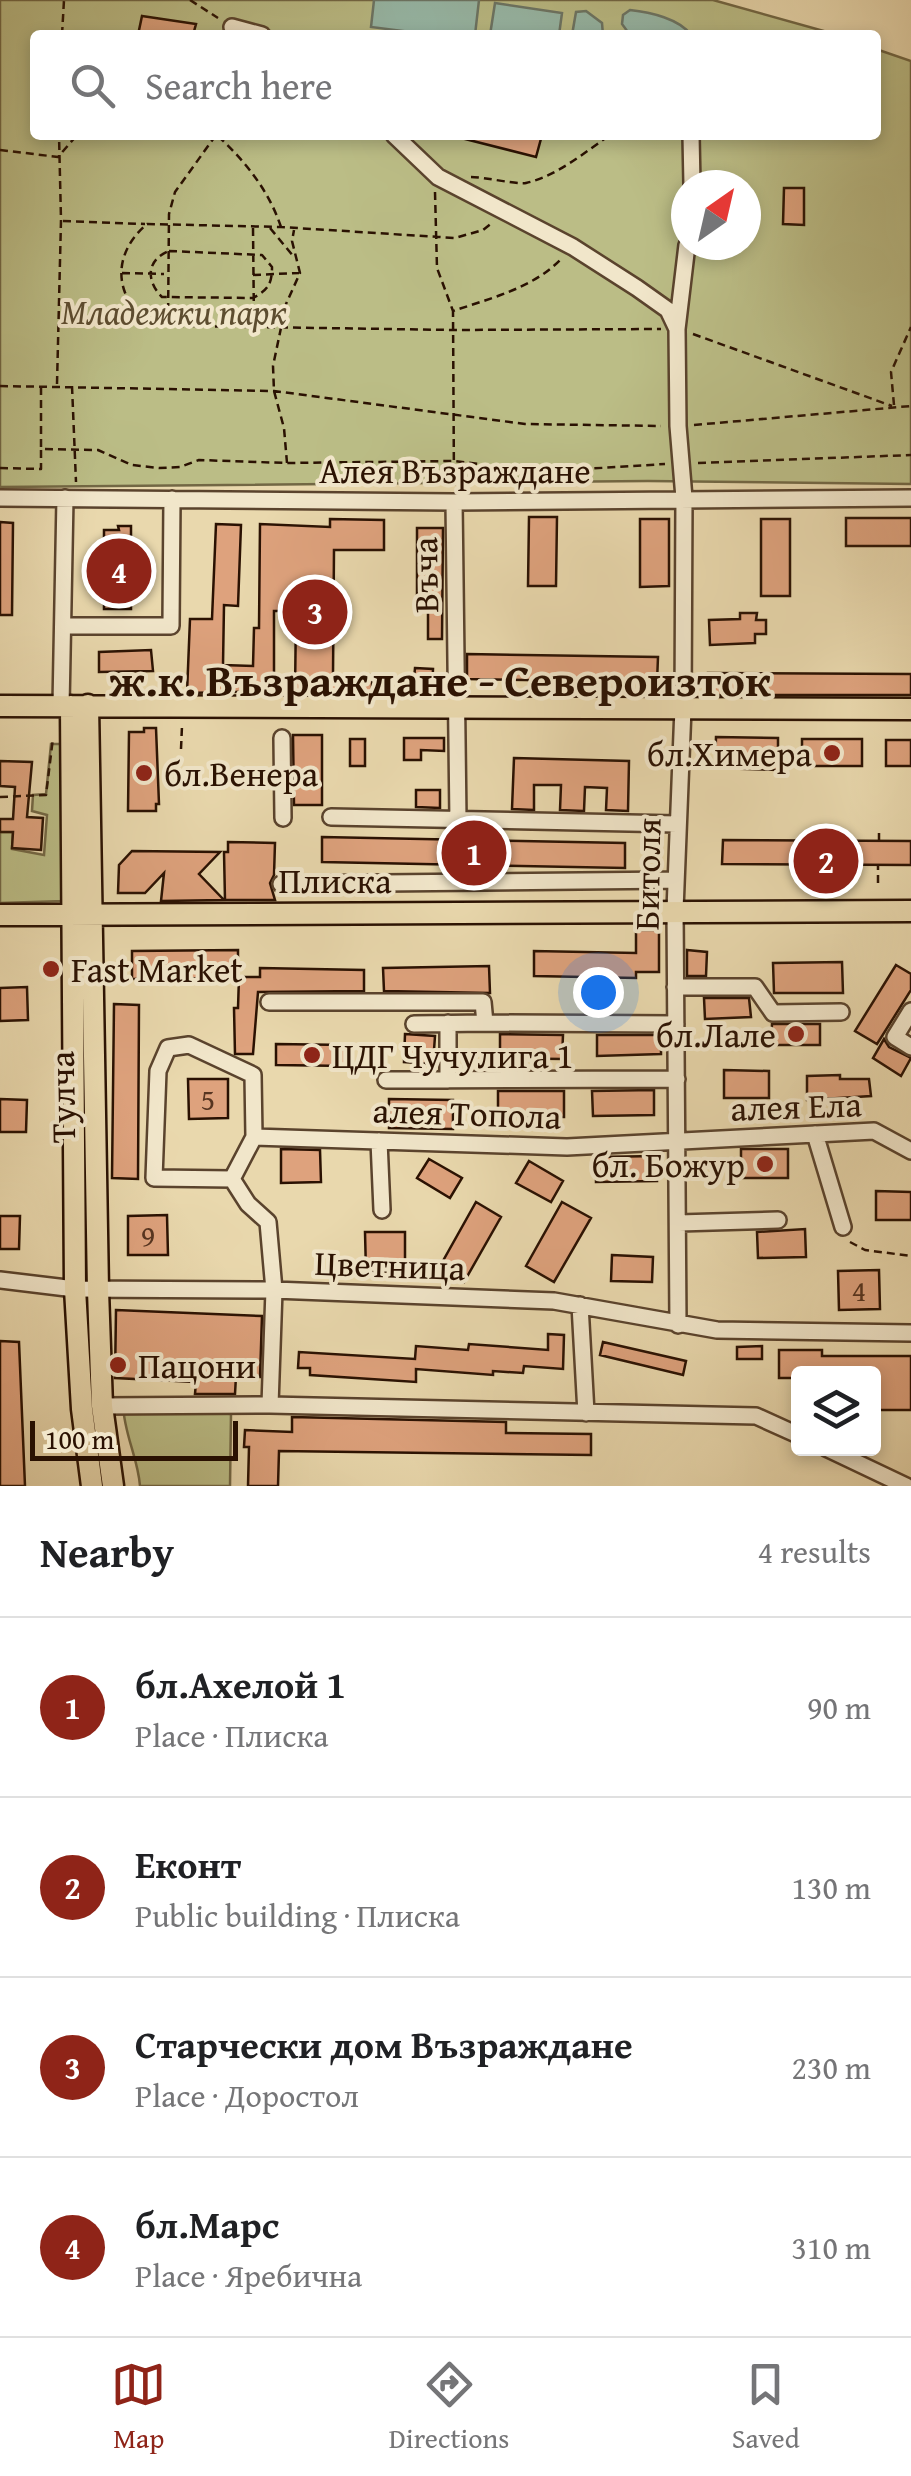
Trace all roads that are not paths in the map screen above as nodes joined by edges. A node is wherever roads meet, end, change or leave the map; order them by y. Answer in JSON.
{"nodes":[{"id":1,"x":232,"y":26,"type":"road end"},
{"id":2,"x":245,"y":30,"type":"edge"},
{"id":3,"x":399,"y":140,"type":"edge"},
{"id":4,"x":691,"y":140,"type":"edge"},
{"id":5,"x":692,"y":170,"type":"edge"},
{"id":6,"x":686,"y":260,"type":"edge"},
{"id":7,"x":677,"y":329,"type":"junction"},
{"id":8,"x":0,"y":498,"type":"edge"},
{"id":9,"x":71,"y":498,"type":"junction"},
{"id":10,"x":172,"y":498,"type":"junction"},
{"id":11,"x":684,"y":498,"type":"junction"},
{"id":12,"x":911,"y":498,"type":"edge"},
{"id":13,"x":454,"y":502,"type":"junction"},
{"id":14,"x":63,"y":626,"type":"junction"},
{"id":15,"x":0,"y":706,"type":"edge"},
{"id":16,"x":73,"y":706,"type":"junction"},
{"id":17,"x":458,"y":707,"type":"junction"},
{"id":18,"x":683,"y":708,"type":"junction"},
{"id":19,"x":911,"y":709,"type":"edge"},
{"id":20,"x":282,"y":738,"type":"dead end"},
{"id":21,"x":284,"y":818,"type":"dead end"},
{"id":22,"x":331,"y":818,"type":"dead end"},
{"id":23,"x":458,"y":820,"type":"junction"},
{"id":24,"x":677,"y":824,"type":"junction"},
{"id":25,"x":676,"y":880,"type":"junction"},
{"id":26,"x":281,"y":884,"type":"dead end"},
{"id":27,"x":675,"y":910,"type":"junction"},
{"id":28,"x":911,"y":911,"type":"edge"},
{"id":29,"x":0,"y":914,"type":"edge"},
{"id":30,"x":84,"y":916,"type":"junction"},
{"id":31,"x":676,"y":987,"type":"junction"},
{"id":32,"x":268,"y":1002,"type":"dead end"},
{"id":33,"x":911,"y":1011,"type":"edge"},
{"id":34,"x":840,"y":1012,"type":"dead end"},
{"id":35,"x":486,"y":1023,"type":"junction"},
{"id":36,"x":414,"y":1024,"type":"dead end"},
{"id":37,"x":448,"y":1024,"type":"junction"},
{"id":38,"x":676,"y":1024,"type":"junction"},
{"id":39,"x":911,"y":1048,"type":"edge"},
{"id":40,"x":677,"y":1079,"type":"junction"},
{"id":41,"x":386,"y":1080,"type":"dead end"},
{"id":42,"x":448,"y":1080,"type":"junction"},
{"id":43,"x":816,"y":1134,"type":"junction"},
{"id":44,"x":254,"y":1137,"type":"junction"},
{"id":45,"x":678,"y":1140,"type":"junction"},
{"id":46,"x":378,"y":1141,"type":"junction"},
{"id":47,"x":911,"y":1150,"type":"edge"},
{"id":48,"x":232,"y":1179,"type":"junction"},
{"id":49,"x":382,"y":1210,"type":"dead end"},
{"id":50,"x":778,"y":1220,"type":"dead end"},
{"id":51,"x":679,"y":1222,"type":"junction"},
{"id":52,"x":842,"y":1228,"type":"road end"},
{"id":53,"x":0,"y":1280,"type":"edge"},
{"id":54,"x":76,"y":1289,"type":"junction"},
{"id":55,"x":98,"y":1290,"type":"junction"},
{"id":56,"x":274,"y":1290,"type":"junction"},
{"id":57,"x":580,"y":1305,"type":"junction"},
{"id":58,"x":678,"y":1325,"type":"junction"},
{"id":59,"x":911,"y":1332,"type":"edge"},
{"id":60,"x":270,"y":1404,"type":"junction"},
{"id":61,"x":102,"y":1406,"type":"junction"},
{"id":62,"x":586,"y":1413,"type":"junction"},
{"id":63,"x":791,"y":1433,"type":"edge"},
{"id":64,"x":843,"y":1456,"type":"edge"},
{"id":65,"x":92,"y":1486,"type":"edge"},
{"id":66,"x":113,"y":1486,"type":"edge"},
{"id":67,"x":906,"y":1486,"type":"edge"}],
"edges":[{"from":1,"to":2,"type":"street"},
{"from":3,"to":7,"type":"street"},
{"from":4,"to":5,"type":"street"},
{"from":6,"to":7,"type":"street","name":"Битоля"},
{"from":7,"to":11,"type":"street","name":"Битоля"},
{"from":8,"to":9,"type":"street","name":"Алея Възраждане"},
{"from":9,"to":10,"type":"street","name":"Алея Възраждане"},
{"from":9,"to":14,"type":"street"},
{"from":10,"to":13,"type":"street","name":"Алея Възраждане"},
{"from":10,"to":14,"type":"street"},
{"from":11,"to":12,"type":"street","name":"Алея Възраждане"},
{"from":11,"to":13,"type":"street","name":"Алея Възраждане"},
{"from":11,"to":18,"type":"street","name":"Битоля"},
{"from":13,"to":17,"type":"street","name":"Въча"},
{"from":14,"to":16,"type":"street"},
{"from":15,"to":16,"type":"main road"},
{"from":16,"to":17,"type":"main road"},
{"from":16,"to":30,"type":"main road","name":"Тулча"},
{"from":17,"to":18,"type":"main road"},
{"from":17,"to":23,"type":"street","name":"Въча"},
{"from":18,"to":19,"type":"main road"},
{"from":18,"to":24,"type":"street","name":"Битоля"},
{"from":20,"to":21,"type":"street"},
{"from":22,"to":23,"type":"street"},
{"from":23,"to":24,"type":"street"},
{"from":24,"to":25,"type":"street","name":"Битоля"},
{"from":25,"to":26,"type":"street"},
{"from":25,"to":27,"type":"street","name":"Битоля"},
{"from":27,"to":28,"type":"main road","name":"Плиска"},
{"from":27,"to":30,"type":"main road","name":"Плиска"},
{"from":27,"to":31,"type":"street","name":"Битоля"},
{"from":29,"to":30,"type":"main road","name":"Плиска"},
{"from":30,"to":54,"type":"main road","name":"Тулча"},
{"from":30,"to":55,"type":"main road","name":"Тулча"},
{"from":31,"to":34,"type":"street"},
{"from":31,"to":38,"type":"street","name":"Битоля"},
{"from":32,"to":35,"type":"street"},
{"from":33,"to":39,"type":"street"},
{"from":35,"to":37,"type":"street"},
{"from":35,"to":38,"type":"street"},
{"from":36,"to":37,"type":"street"},
{"from":37,"to":42,"type":"street"},
{"from":38,"to":40,"type":"street","name":"Битоля"},
{"from":40,"to":42,"type":"street"},
{"from":40,"to":45,"type":"street","name":"Битоля"},
{"from":41,"to":42,"type":"street"},
{"from":43,"to":45,"type":"street","name":"алея Ела"},
{"from":43,"to":47,"type":"street","name":"алея Ела"},
{"from":43,"to":52,"type":"street"},
{"from":44,"to":46,"type":"street","name":"алея Топола"},
{"from":44,"to":48,"type":"street"},
{"from":44,"to":48,"type":"street"},
{"from":45,"to":46,"type":"street","name":"алея Топола"},
{"from":45,"to":51,"type":"street","name":"Битоля"},
{"from":46,"to":49,"type":"street"},
{"from":48,"to":56,"type":"street"},
{"from":50,"to":51,"type":"street"},
{"from":51,"to":58,"type":"street","name":"Битоля"},
{"from":53,"to":54,"type":"street","name":"Цветница"},
{"from":54,"to":55,"type":"street","name":"Цветница"},
{"from":54,"to":65,"type":"main road","name":"Тулча"},
{"from":55,"to":56,"type":"street","name":"Цветница"},
{"from":55,"to":61,"type":"main road","name":"Тулча"},
{"from":56,"to":57,"type":"street","name":"Цветница"},
{"from":56,"to":60,"type":"street"},
{"from":57,"to":58,"type":"street","name":"Цветница"},
{"from":57,"to":62,"type":"street"},
{"from":58,"to":59,"type":"street","name":"Цветница"},
{"from":60,"to":61,"type":"street"},
{"from":60,"to":62,"type":"street"},
{"from":61,"to":66,"type":"main road","name":"Тулча"},
{"from":62,"to":63,"type":"street"},
{"from":64,"to":67,"type":"street"}]}
